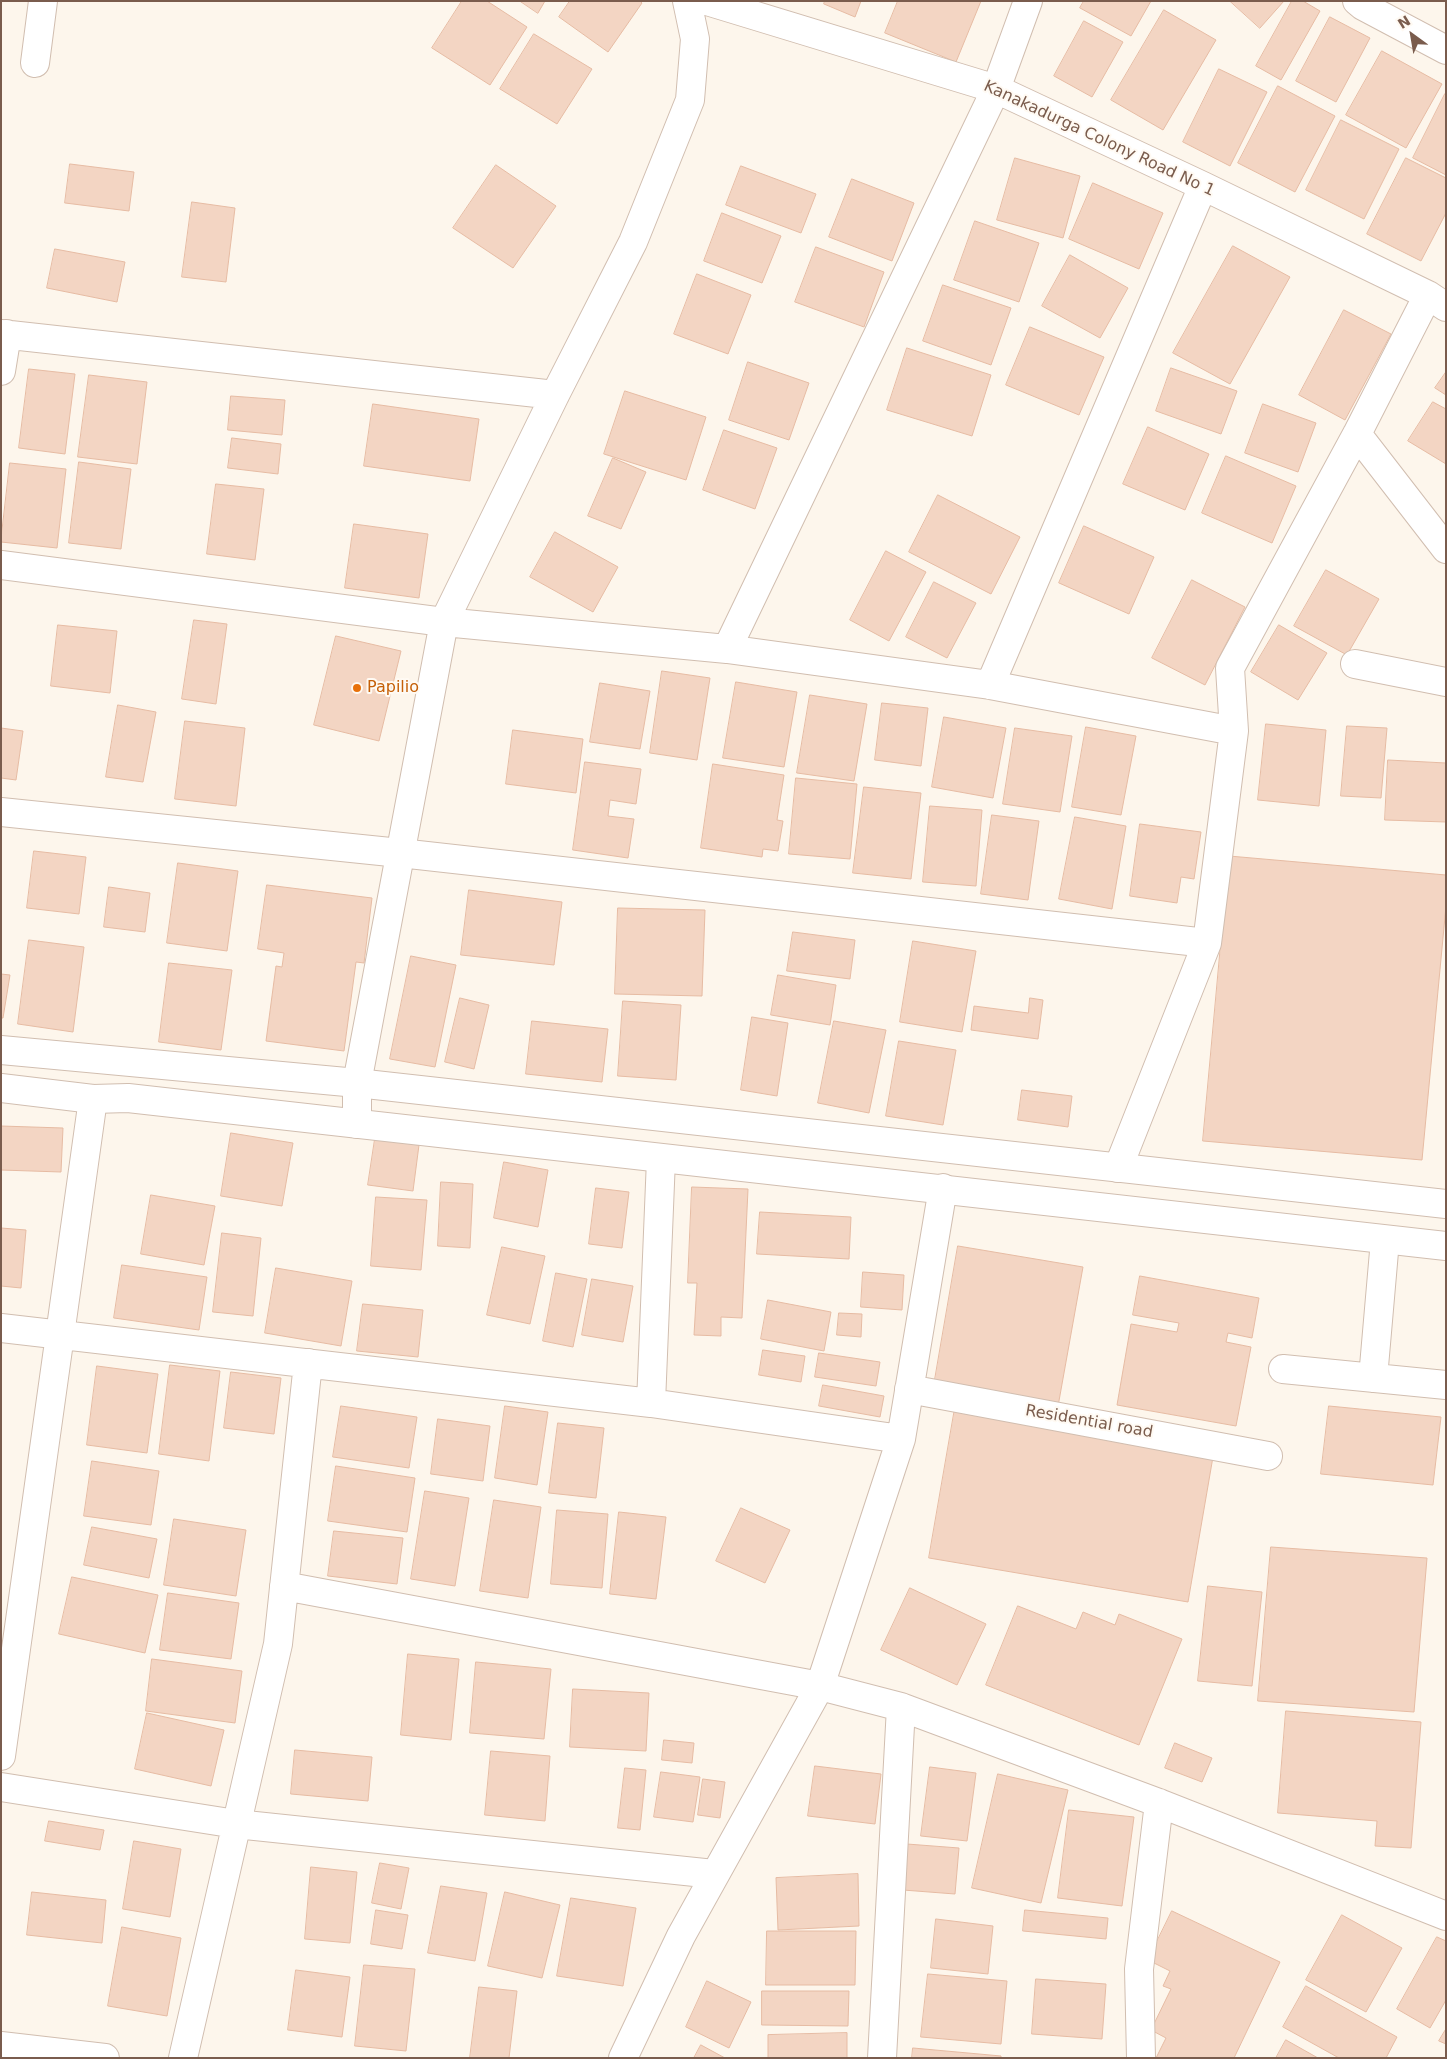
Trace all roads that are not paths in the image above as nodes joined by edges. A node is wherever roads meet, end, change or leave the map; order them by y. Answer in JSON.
{"nodes":[{"id":1,"x":43,"y":1,"type":"edge"},
{"id":2,"x":687,"y":1,"type":"edge"},
{"id":3,"x":708,"y":1,"type":"edge"},
{"id":4,"x":1028,"y":1,"type":"edge"},
{"id":5,"x":1357,"y":1,"type":"edge"},
{"id":6,"x":1446,"y":50,"type":"edge"},
{"id":7,"x":35,"y":63,"type":"dead end"},
{"id":8,"x":996,"y":89,"type":"junction"},
{"id":9,"x":1203,"y":186,"type":"junction"},
{"id":10,"x":1437,"y":301,"type":"edge"},
{"id":11,"x":4,"y":334,"type":"edge"},
{"id":12,"x":1,"y":371,"type":"edge"},
{"id":13,"x":555,"y":395,"type":"junction"},
{"id":14,"x":1357,"y":434,"type":"junction"},
{"id":15,"x":1446,"y":549,"type":"edge"},
{"id":16,"x":1,"y":565,"type":"edge"},
{"id":17,"x":444,"y":622,"type":"junction"},
{"id":18,"x":727,"y":649,"type":"junction"},
{"id":19,"x":1355,"y":664,"type":"dead end"},
{"id":20,"x":1446,"y":682,"type":"edge"},
{"id":21,"x":990,"y":685,"type":"junction"},
{"id":22,"x":1234,"y":731,"type":"junction"},
{"id":23,"x":1,"y":812,"type":"edge"},
{"id":24,"x":400,"y":853,"type":"junction"},
{"id":25,"x":1207,"y":944,"type":"junction"},
{"id":26,"x":1,"y":1050,"type":"edge"},
{"id":27,"x":357,"y":1083,"type":"junction"},
{"id":28,"x":1,"y":1088,"type":"edge"},
{"id":29,"x":93,"y":1099,"type":"junction"},
{"id":30,"x":356,"y":1124,"type":"junction"},
{"id":31,"x":661,"y":1159,"type":"junction"},
{"id":32,"x":1118,"y":1168,"type":"junction"},
{"id":33,"x":942,"y":1188,"type":"junction"},
{"id":34,"x":1446,"y":1204,"type":"edge"},
{"id":35,"x":1384,"y":1240,"type":"junction"},
{"id":36,"x":1446,"y":1246,"type":"edge"},
{"id":37,"x":1,"y":1328,"type":"edge"},
{"id":38,"x":61,"y":1334,"type":"junction"},
{"id":39,"x":308,"y":1363,"type":"junction"},
{"id":40,"x":1283,"y":1369,"type":"dead end"},
{"id":41,"x":1373,"y":1378,"type":"junction"},
{"id":42,"x":1446,"y":1385,"type":"edge"},
{"id":43,"x":909,"y":1389,"type":"junction"},
{"id":44,"x":651,"y":1403,"type":"junction"},
{"id":45,"x":901,"y":1438,"type":"junction"},
{"id":46,"x":1268,"y":1456,"type":"dead end"},
{"id":47,"x":284,"y":1586,"type":"junction"},
{"id":48,"x":820,"y":1686,"type":"junction"},
{"id":49,"x":900,"y":1707,"type":"junction"},
{"id":50,"x":1,"y":1756,"type":"edge"},
{"id":51,"x":1,"y":1787,"type":"edge"},
{"id":52,"x":1159,"y":1803,"type":"junction"},
{"id":53,"x":236,"y":1824,"type":"junction"},
{"id":54,"x":714,"y":1874,"type":"junction"},
{"id":55,"x":1446,"y":1916,"type":"edge"},
{"id":56,"x":1,"y":2046,"type":"edge"},
{"id":57,"x":105,"y":2058,"type":"edge"},
{"id":58,"x":183,"y":2058,"type":"edge"},
{"id":59,"x":623,"y":2058,"type":"edge"},
{"id":60,"x":882,"y":2058,"type":"edge"},
{"id":61,"x":1141,"y":2058,"type":"edge"}],
"edges":[{"from":1,"to":7,"type":"street"},
{"from":2,"to":13,"type":"street"},
{"from":3,"to":8,"type":"street","name":"Kanakadurga Colony Road No 1"},
{"from":4,"to":8,"type":"street"},
{"from":5,"to":6,"type":"street"},
{"from":8,"to":9,"type":"street","name":"Kanakadurga Colony Road No 1"},
{"from":8,"to":18,"type":"street"},
{"from":9,"to":10,"type":"street","name":"Kanakadurga Colony Road No 1"},
{"from":9,"to":21,"type":"street"},
{"from":10,"to":14,"type":"street"},
{"from":11,"to":12,"type":"street"},
{"from":11,"to":13,"type":"street"},
{"from":13,"to":17,"type":"street"},
{"from":14,"to":15,"type":"street"},
{"from":14,"to":22,"type":"street"},
{"from":16,"to":17,"type":"street"},
{"from":17,"to":18,"type":"street"},
{"from":17,"to":24,"type":"street"},
{"from":18,"to":21,"type":"street"},
{"from":19,"to":20,"type":"street"},
{"from":21,"to":22,"type":"street"},
{"from":22,"to":25,"type":"street"},
{"from":23,"to":24,"type":"street"},
{"from":24,"to":25,"type":"street"},
{"from":24,"to":27,"type":"street"},
{"from":25,"to":32,"type":"street"},
{"from":26,"to":27,"type":"street"},
{"from":27,"to":30,"type":"street"},
{"from":27,"to":32,"type":"street"},
{"from":28,"to":29,"type":"street"},
{"from":29,"to":30,"type":"street"},
{"from":29,"to":38,"type":"street"},
{"from":30,"to":31,"type":"street"},
{"from":31,"to":33,"type":"street"},
{"from":31,"to":44,"type":"street"},
{"from":32,"to":34,"type":"street"},
{"from":33,"to":35,"type":"street"},
{"from":33,"to":43,"type":"street"},
{"from":35,"to":36,"type":"street"},
{"from":35,"to":41,"type":"street"},
{"from":37,"to":38,"type":"street"},
{"from":38,"to":39,"type":"street"},
{"from":38,"to":50,"type":"street"},
{"from":39,"to":44,"type":"street"},
{"from":39,"to":47,"type":"street"},
{"from":40,"to":41,"type":"street"},
{"from":41,"to":42,"type":"street"},
{"from":43,"to":45,"type":"street"},
{"from":43,"to":46,"type":"street","name":"Residential road"},
{"from":44,"to":45,"type":"street"},
{"from":45,"to":48,"type":"street"},
{"from":47,"to":48,"type":"street"},
{"from":47,"to":53,"type":"street"},
{"from":48,"to":49,"type":"street"},
{"from":48,"to":54,"type":"street"},
{"from":49,"to":52,"type":"street"},
{"from":49,"to":60,"type":"street"},
{"from":51,"to":53,"type":"street"},
{"from":52,"to":55,"type":"street"},
{"from":52,"to":61,"type":"street"},
{"from":53,"to":54,"type":"street"},
{"from":53,"to":58,"type":"street"},
{"from":54,"to":59,"type":"street"},
{"from":56,"to":57,"type":"street"}]}
